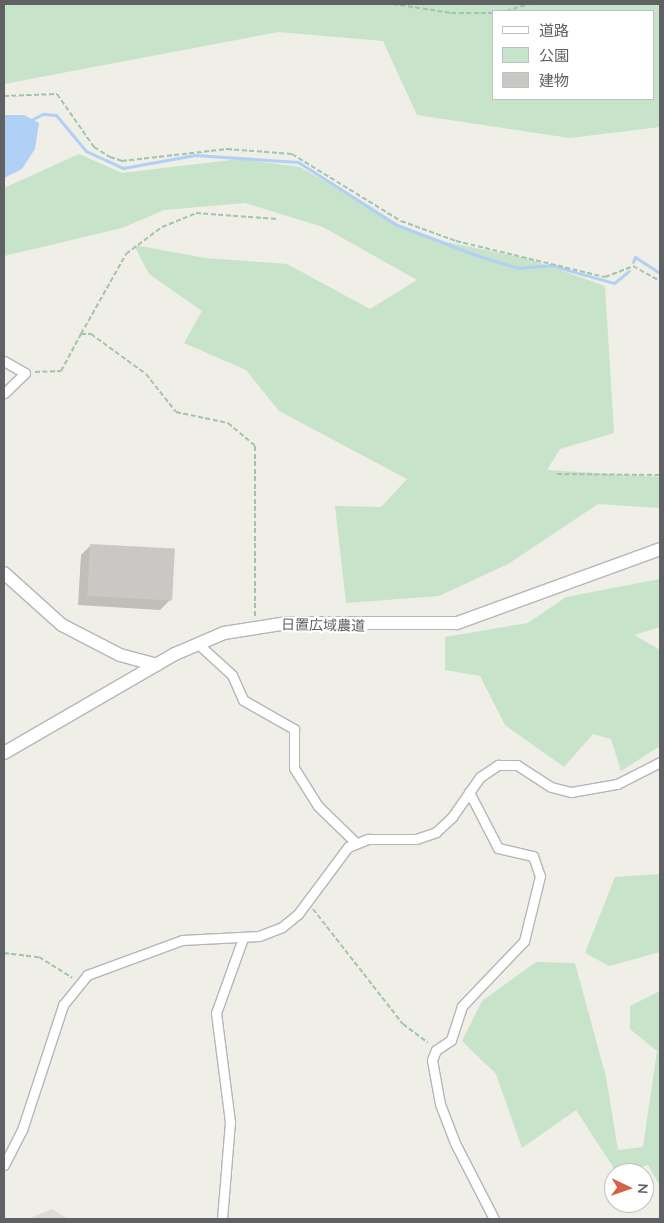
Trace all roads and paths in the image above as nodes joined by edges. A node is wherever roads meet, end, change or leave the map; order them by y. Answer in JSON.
{"nodes":[{"id":1,"x":393,"y":4,"type":"edge"},
{"id":2,"x":529,"y":4,"type":"edge"},
{"id":3,"x":509,"y":10,"type":"edge"},
{"id":4,"x":492,"y":14,"type":"edge"},
{"id":5,"x":4,"y":96,"type":"edge"},
{"id":6,"x":277,"y":219,"type":"dead end"},
{"id":7,"x":660,"y":281,"type":"edge"},
{"id":8,"x":81,"y":334,"type":"junction"},
{"id":9,"x":4,"y":361,"type":"edge"},
{"id":10,"x":25,"y":373,"type":"junction"},
{"id":11,"x":4,"y":392,"type":"edge"},
{"id":12,"x":556,"y":474,"type":"dead end"},
{"id":13,"x":660,"y":475,"type":"edge"},
{"id":14,"x":660,"y":549,"type":"edge"},
{"id":15,"x":4,"y":574,"type":"edge"},
{"id":16,"x":254,"y":626,"type":"junction"},
{"id":17,"x":197,"y":643,"type":"junction"},
{"id":18,"x":157,"y":665,"type":"junction"},
{"id":19,"x":4,"y":752,"type":"edge"},
{"id":20,"x":660,"y":762,"type":"edge"},
{"id":21,"x":470,"y":792,"type":"junction"},
{"id":22,"x":356,"y":843,"type":"junction"},
{"id":23,"x":306,"y":904,"type":"junction"},
{"id":24,"x":243,"y":938,"type":"junction"},
{"id":25,"x":4,"y":953,"type":"edge"},
{"id":26,"x":78,"y":982,"type":"junction"},
{"id":27,"x":436,"y":1050,"type":"junction"},
{"id":28,"x":4,"y":1165,"type":"edge"},
{"id":29,"x":222,"y":1219,"type":"edge"},
{"id":30,"x":494,"y":1219,"type":"edge"}],
"edges":[{"from":1,"to":4,"type":"path"},
{"from":2,"to":3,"type":"path"},
{"from":5,"to":7,"type":"path"},
{"from":6,"to":8,"type":"path"},
{"from":8,"to":10,"type":"path"},
{"from":8,"to":16,"type":"path"},
{"from":9,"to":10,"type":"street"},
{"from":10,"to":11,"type":"street"},
{"from":12,"to":13,"type":"path"},
{"from":14,"to":16,"type":"street","name":"日置広域農道"},
{"from":15,"to":18,"type":"street"},
{"from":16,"to":17,"type":"street","name":"日置広域農道"},
{"from":17,"to":18,"type":"street","name":"日置広域農道"},
{"from":17,"to":22,"type":"street"},
{"from":18,"to":19,"type":"street","name":"日置広域農道"},
{"from":20,"to":21,"type":"street"},
{"from":21,"to":22,"type":"street"},
{"from":21,"to":27,"type":"street"},
{"from":22,"to":23,"type":"street"},
{"from":23,"to":24,"type":"street"},
{"from":23,"to":27,"type":"path"},
{"from":24,"to":26,"type":"street"},
{"from":24,"to":29,"type":"street"},
{"from":25,"to":26,"type":"path"},
{"from":26,"to":28,"type":"street"},
{"from":27,"to":30,"type":"street"}]}
